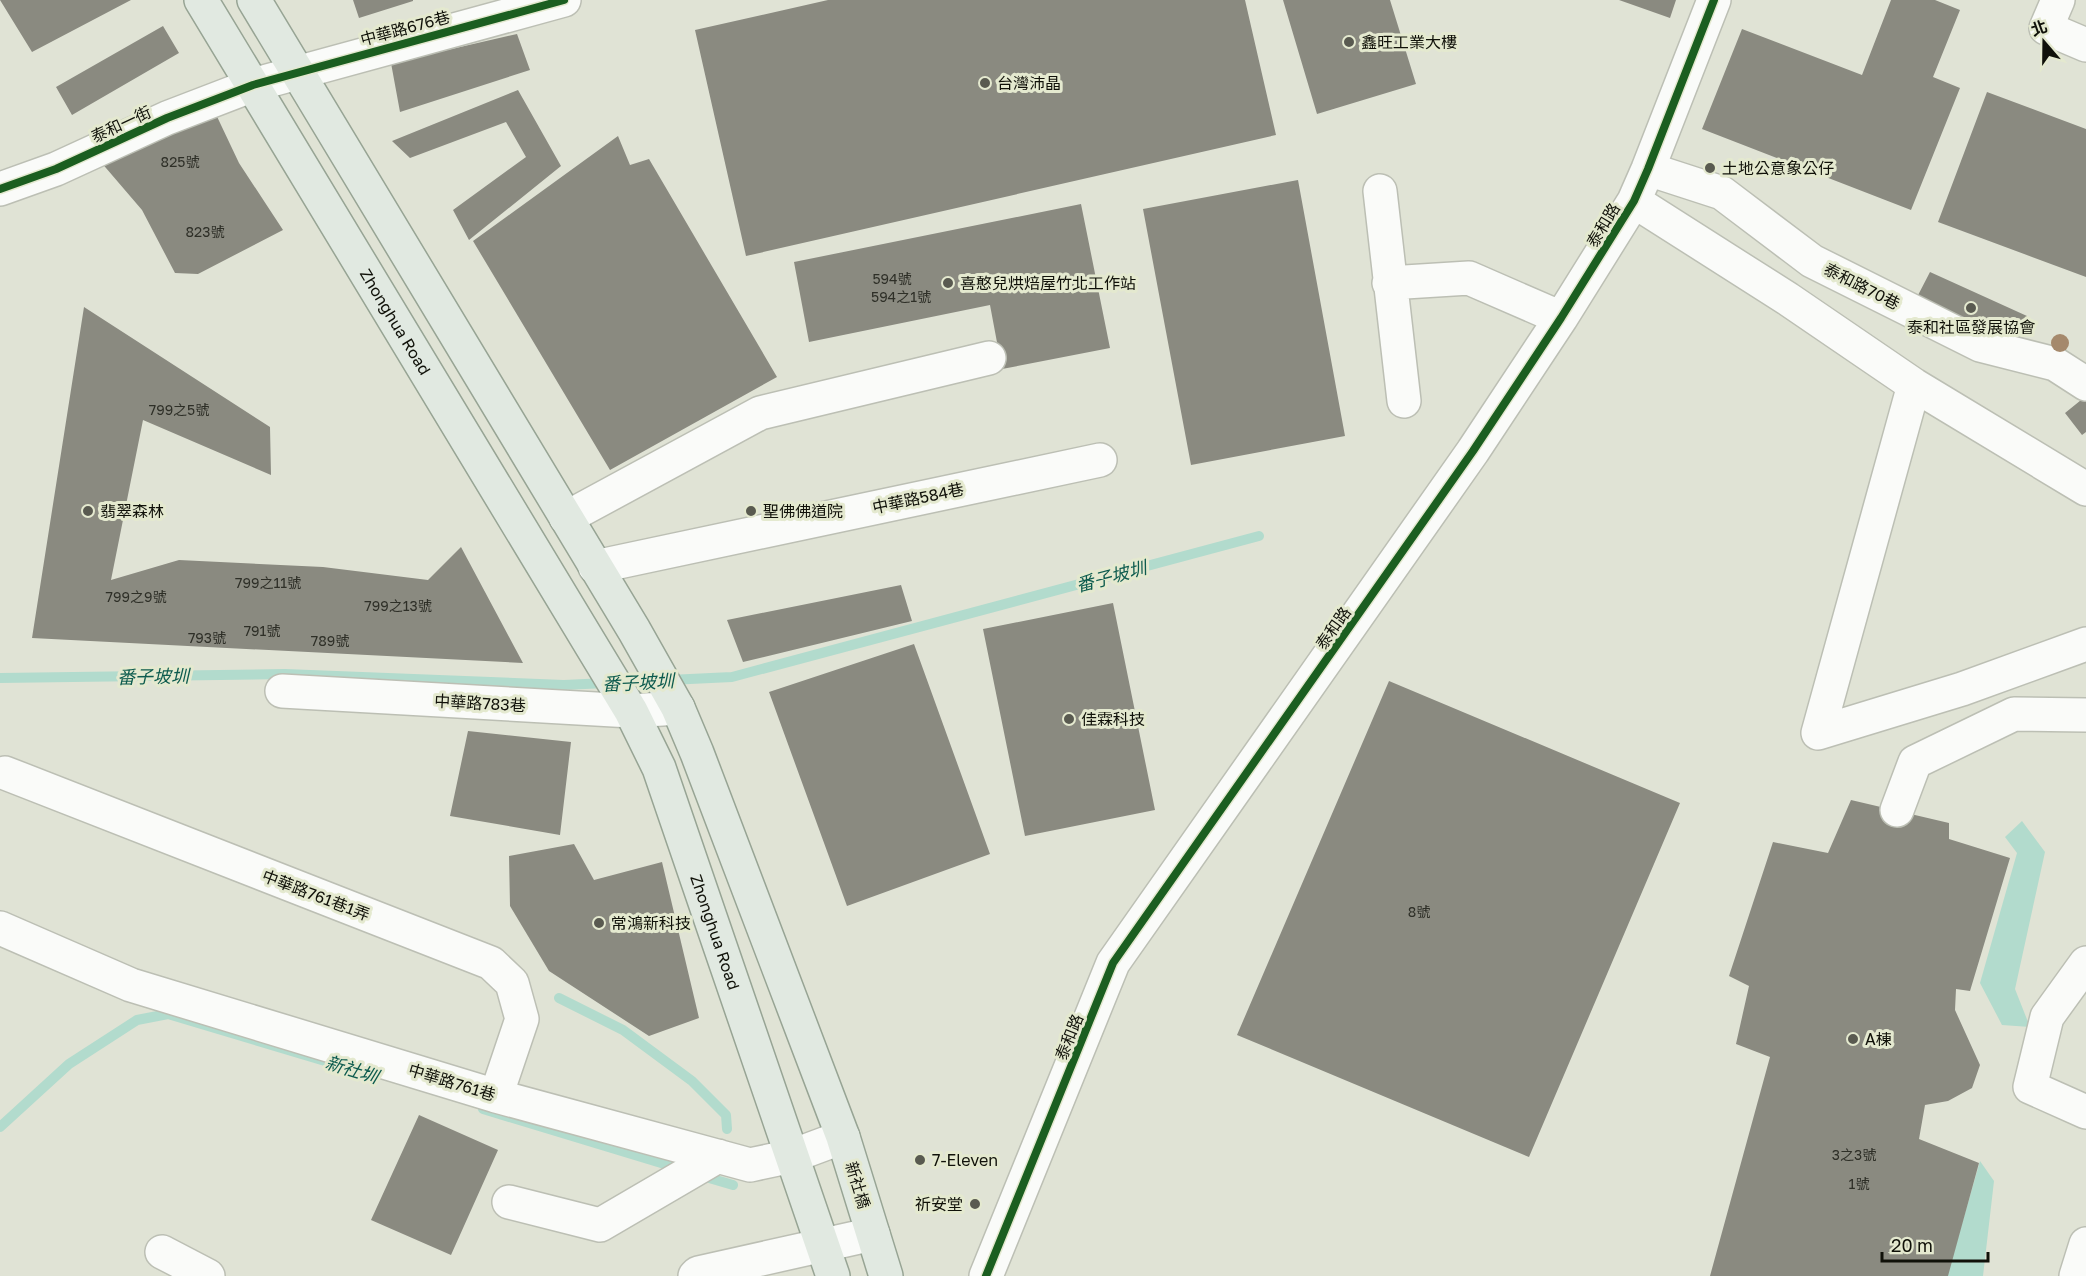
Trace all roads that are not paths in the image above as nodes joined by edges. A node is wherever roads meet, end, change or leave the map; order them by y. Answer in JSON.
{"nodes":[{"id":1,"x":201,"y":0,"type":"edge"},
{"id":2,"x":254,"y":0,"type":"edge"},
{"id":3,"x":564,"y":0,"type":"edge"},
{"id":4,"x":1714,"y":0,"type":"edge"},
{"id":5,"x":2058,"y":0,"type":"edge"},
{"id":6,"x":2086,"y":45,"type":"edge"},
{"id":7,"x":296,"y":72,"type":"junction"},
{"id":8,"x":254,"y":85,"type":"junction"},
{"id":9,"x":1648,"y":169,"type":"junction"},
{"id":10,"x":0,"y":189,"type":"edge"},
{"id":11,"x":1380,"y":191,"type":"dead end"},
{"id":12,"x":1634,"y":201,"type":"junction"},
{"id":13,"x":1389,"y":283,"type":"junction"},
{"id":14,"x":1561,"y":318,"type":"junction"},
{"id":15,"x":989,"y":358,"type":"dead end"},
{"id":16,"x":2086,"y":384,"type":"edge"},
{"id":17,"x":1914,"y":385,"type":"junction"},
{"id":18,"x":1404,"y":401,"type":"dead end"},
{"id":19,"x":1100,"y":460,"type":"dead end"},
{"id":20,"x":2086,"y":489,"type":"edge"},
{"id":21,"x":566,"y":518,"type":"junction"},
{"id":22,"x":595,"y":567,"type":"junction"},
{"id":23,"x":2086,"y":644,"type":"edge"},
{"id":24,"x":282,"y":691,"type":"dead end"},
{"id":25,"x":678,"y":708,"type":"junction"},
{"id":26,"x":631,"y":711,"type":"junction"},
{"id":27,"x":2086,"y":715,"type":"edge"},
{"id":28,"x":5,"y":773,"type":"dead end"},
{"id":29,"x":1897,"y":810,"type":"dead end"},
{"id":30,"x":0,"y":928,"type":"edge"},
{"id":31,"x":2086,"y":963,"type":"edge"},
{"id":32,"x":496,"y":1096,"type":"junction"},
{"id":33,"x":2086,"y":1112,"type":"edge"},
{"id":34,"x":843,"y":1137,"type":"junction"},
{"id":35,"x":718,"y":1156,"type":"junction"},
{"id":36,"x":792,"y":1156,"type":"junction"},
{"id":37,"x":509,"y":1202,"type":"dead end"},
{"id":38,"x":873,"y":1234,"type":"junction"},
{"id":39,"x":822,"y":1244,"type":"junction"},
{"id":40,"x":2086,"y":1244,"type":"edge"},
{"id":41,"x":162,"y":1252,"type":"dead end"},
{"id":42,"x":208,"y":1276,"type":"edge"},
{"id":43,"x":695,"y":1276,"type":"edge"},
{"id":44,"x":833,"y":1276,"type":"edge"},
{"id":45,"x":886,"y":1276,"type":"edge"},
{"id":46,"x":986,"y":1276,"type":"edge"},
{"id":47,"x":2076,"y":1276,"type":"edge"}],
"edges":[{"from":1,"to":8,"type":"main road","name":"Zhonghua Road"},
{"from":2,"to":7,"type":"main road"},
{"from":3,"to":7,"type":"street","name":"中華路676巷"},
{"from":4,"to":9,"type":"street","name":"泰和路"},
{"from":5,"to":6,"type":"street"},
{"from":7,"to":8,"type":"street","name":"中華路676巷"},
{"from":7,"to":21,"type":"main road"},
{"from":8,"to":10,"type":"street","name":"泰和一街"},
{"from":8,"to":26,"type":"main road","name":"Zhonghua Road"},
{"from":9,"to":12,"type":"street","name":"泰和路"},
{"from":9,"to":16,"type":"street","name":"泰和路70巷"},
{"from":11,"to":13,"type":"street"},
{"from":12,"to":14,"type":"street","name":"泰和路"},
{"from":12,"to":17,"type":"street"},
{"from":13,"to":14,"type":"street"},
{"from":13,"to":18,"type":"street"},
{"from":14,"to":46,"type":"street","name":"泰和路"},
{"from":15,"to":21,"type":"street"},
{"from":17,"to":20,"type":"street"},
{"from":17,"to":23,"type":"street"},
{"from":19,"to":22,"type":"street","name":"中華路584巷"},
{"from":21,"to":22,"type":"main road"},
{"from":22,"to":25,"type":"main road"},
{"from":24,"to":26,"type":"street","name":"中華路783巷"},
{"from":25,"to":26,"type":"street","name":"中華路783巷"},
{"from":25,"to":34,"type":"main road"},
{"from":26,"to":36,"type":"main road","name":"Zhonghua Road"},
{"from":27,"to":29,"type":"street"},
{"from":28,"to":32,"type":"street","name":"中華路761巷1弄"},
{"from":30,"to":32,"type":"street","name":"中華路761巷"},
{"from":31,"to":33,"type":"street"},
{"from":32,"to":35,"type":"street","name":"中華路761巷"},
{"from":34,"to":36,"type":"street","name":"中華路761巷"},
{"from":34,"to":38,"type":"main road","name":"新社橋"},
{"from":35,"to":36,"type":"street","name":"中華路761巷"},
{"from":35,"to":37,"type":"street"},
{"from":36,"to":39,"type":"main road"},
{"from":38,"to":39,"type":"street"},
{"from":38,"to":45,"type":"main road"},
{"from":39,"to":43,"type":"street"},
{"from":39,"to":44,"type":"main road"},
{"from":40,"to":47,"type":"street"},
{"from":41,"to":42,"type":"street"}]}
